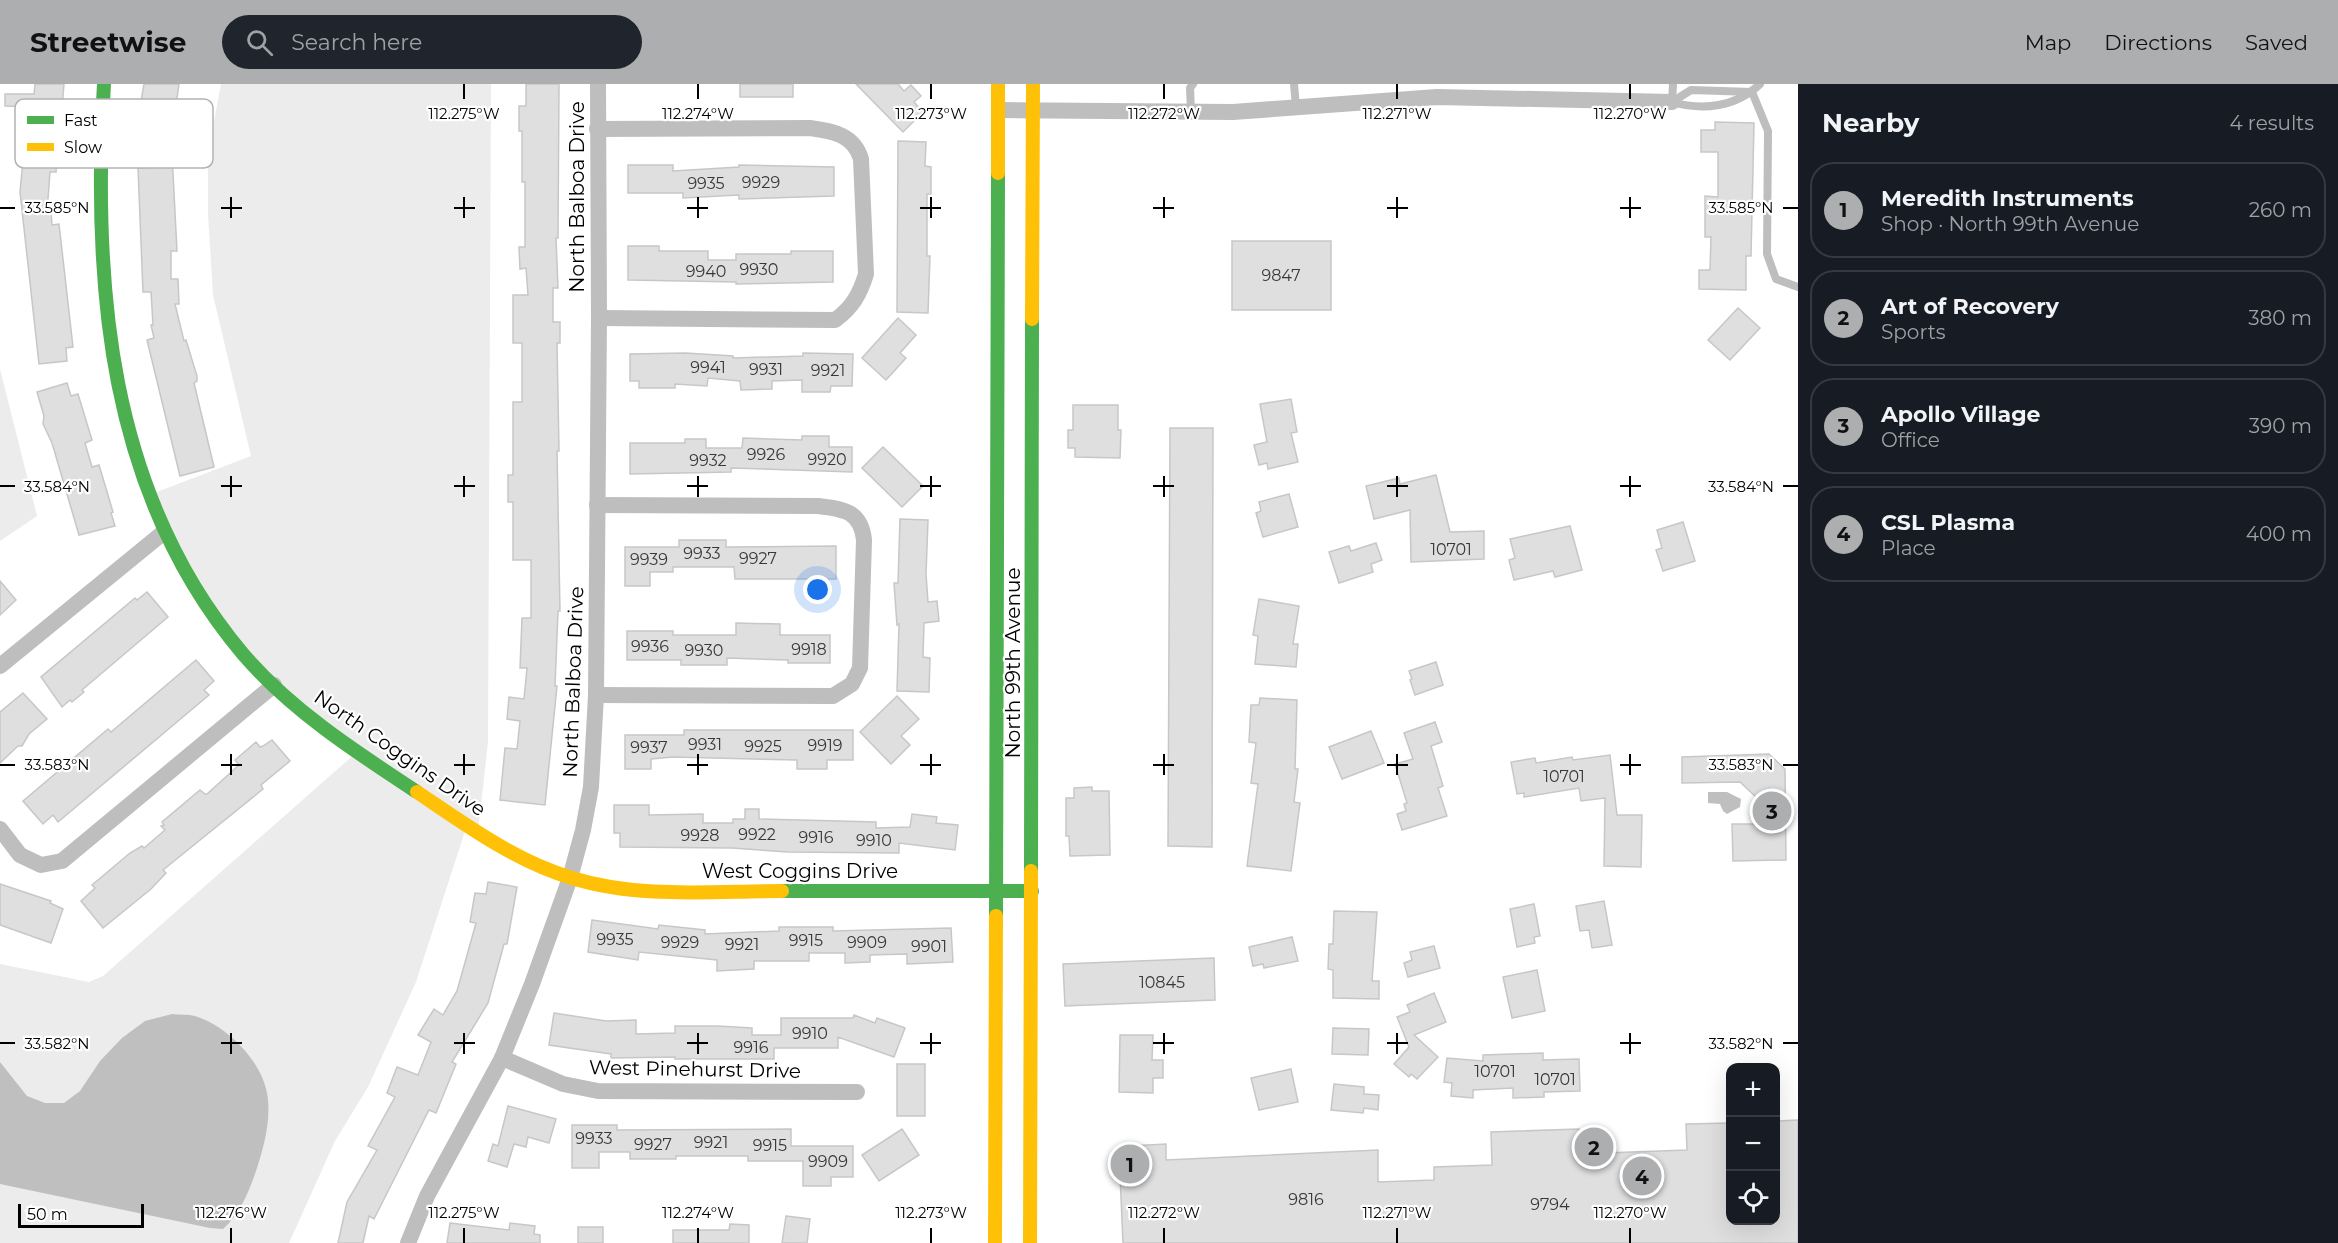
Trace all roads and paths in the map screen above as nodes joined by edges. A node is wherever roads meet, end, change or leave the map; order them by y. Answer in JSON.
{"nodes":[{"id":1,"x":104,"y":84,"type":"edge"},
{"id":2,"x":598,"y":84,"type":"edge"},
{"id":3,"x":998,"y":84,"type":"edge"},
{"id":4,"x":1033,"y":84,"type":"edge"},
{"id":5,"x":1192,"y":84,"type":"edge"},
{"id":6,"x":1294,"y":84,"type":"edge"},
{"id":7,"x":1673,"y":84,"type":"edge"},
{"id":8,"x":1760,"y":84,"type":"edge"},
{"id":9,"x":1752,"y":92,"type":"junction"},
{"id":10,"x":103,"y":99,"type":"edge"},
{"id":11,"x":1671,"y":102,"type":"junction"},
{"id":12,"x":1296,"y":107,"type":"junction"},
{"id":13,"x":999,"y":110,"type":"junction"},
{"id":14,"x":1033,"y":110,"type":"junction"},
{"id":15,"x":1191,"y":111,"type":"junction"},
{"id":16,"x":597,"y":129,"type":"junction"},
{"id":17,"x":99,"y":168,"type":"edge"},
{"id":18,"x":1798,"y":287,"type":"edge"},
{"id":19,"x":599,"y":318,"type":"junction"},
{"id":20,"x":597,"y":505,"type":"junction"},
{"id":21,"x":164,"y":532,"type":"junction"},
{"id":22,"x":0,"y":666,"type":"edge"},
{"id":23,"x":274,"y":685,"type":"junction"},
{"id":24,"x":596,"y":695,"type":"junction"},
{"id":25,"x":0,"y":829,"type":"edge"},
{"id":26,"x":570,"y":878,"type":"junction"},
{"id":27,"x":997,"y":890,"type":"junction"},
{"id":28,"x":1032,"y":891,"type":"junction"},
{"id":29,"x":502,"y":1058,"type":"junction"},
{"id":30,"x":857,"y":1092,"type":"dead end"},
{"id":31,"x":1013,"y":1142,"type":"junction"},
{"id":32,"x":408,"y":1243,"type":"edge"},
{"id":33,"x":995,"y":1243,"type":"edge"},
{"id":34,"x":1030,"y":1243,"type":"edge"}],
"edges":[{"from":1,"to":10,"type":"main road","name":"North Coggins Drive"},
{"from":2,"to":16,"type":"street","name":"North Balboa Drive"},
{"from":3,"to":13,"type":"main road","name":"North 99th Avenue"},
{"from":4,"to":14,"type":"main road","name":"North 99th Avenue"},
{"from":5,"to":15,"type":"lane"},
{"from":6,"to":12,"type":"lane"},
{"from":7,"to":11,"type":"lane"},
{"from":8,"to":9,"type":"lane"},
{"from":9,"to":11,"type":"lane"},
{"from":9,"to":11,"type":"lane"},
{"from":9,"to":18,"type":"lane"},
{"from":11,"to":12,"type":"street"},
{"from":12,"to":15,"type":"street"},
{"from":13,"to":14,"type":"street"},
{"from":13,"to":27,"type":"main road","name":"North 99th Avenue"},
{"from":14,"to":15,"type":"street"},
{"from":14,"to":28,"type":"main road","name":"North 99th Avenue"},
{"from":16,"to":19,"type":"street","name":"North Balboa Drive"},
{"from":16,"to":19,"type":"street"},
{"from":17,"to":21,"type":"main road","name":"North Coggins Drive"},
{"from":19,"to":20,"type":"street","name":"North Balboa Drive"},
{"from":20,"to":24,"type":"street","name":"North Balboa Drive"},
{"from":20,"to":24,"type":"street"},
{"from":21,"to":22,"type":"street"},
{"from":21,"to":23,"type":"main road","name":"North Coggins Drive"},
{"from":23,"to":25,"type":"street"},
{"from":23,"to":26,"type":"main road","name":"North Coggins Drive"},
{"from":24,"to":26,"type":"street","name":"North Balboa Drive"},
{"from":26,"to":27,"type":"main road","name":"West Coggins Drive"},
{"from":26,"to":29,"type":"street","name":"North Balboa Drive"},
{"from":27,"to":28,"type":"main road","name":"West Coggins Drive"},
{"from":27,"to":31,"type":"main road","name":"North 99th Avenue"},
{"from":28,"to":31,"type":"main road","name":"North 99th Avenue"},
{"from":29,"to":30,"type":"street","name":"West Pinehurst Drive"},
{"from":29,"to":32,"type":"street","name":"North Balboa Drive"},
{"from":31,"to":33,"type":"main road","name":"North 99th Avenue"},
{"from":31,"to":34,"type":"main road","name":"North 99th Avenue"}]}
